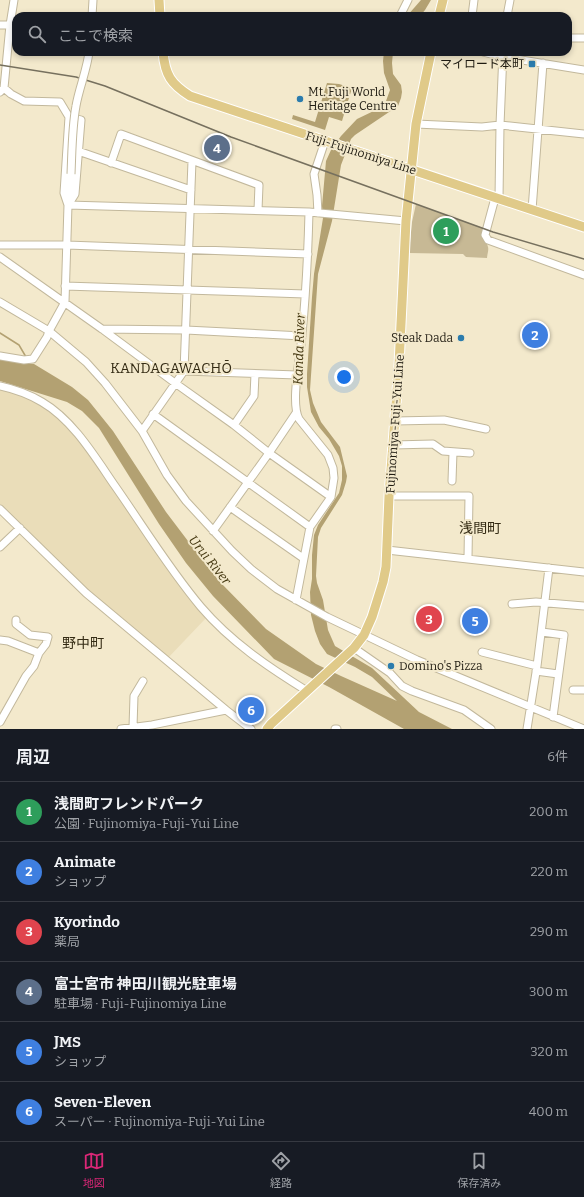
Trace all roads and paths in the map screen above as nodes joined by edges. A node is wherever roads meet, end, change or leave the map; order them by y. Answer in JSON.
{"nodes":[{"id":1,"x":14,"y":0,"type":"edge"},
{"id":2,"x":93,"y":0,"type":"edge"},
{"id":3,"x":159,"y":0,"type":"edge"},
{"id":4,"x":408,"y":0,"type":"edge"},
{"id":5,"x":443,"y":0,"type":"edge"},
{"id":6,"x":474,"y":0,"type":"edge"},
{"id":7,"x":510,"y":0,"type":"edge"},
{"id":8,"x":14,"y":12,"type":"edge"},
{"id":9,"x":92,"y":12,"type":"edge"},
{"id":10,"x":160,"y":12,"type":"edge"},
{"id":11,"x":402,"y":12,"type":"edge"},
{"id":12,"x":440,"y":12,"type":"edge"},
{"id":13,"x":472,"y":12,"type":"edge"},
{"id":14,"x":508,"y":12,"type":"edge"},
{"id":15,"x":0,"y":25,"type":"edge"},
{"id":16,"x":12,"y":25,"type":"edge"},
{"id":17,"x":12,"y":31,"type":"edge"},
{"id":18,"x":572,"y":38,"type":"edge"},
{"id":19,"x":584,"y":38,"type":"edge"},
{"id":20,"x":89,"y":56,"type":"edge"},
{"id":21,"x":163,"y":56,"type":"edge"},
{"id":22,"x":430,"y":56,"type":"edge"},
{"id":23,"x":503,"y":56,"type":"edge"},
{"id":24,"x":508,"y":56,"type":"edge"},
{"id":25,"x":543,"y":63,"type":"junction"},
{"id":26,"x":584,"y":70,"type":"edge"},
{"id":27,"x":2,"y":90,"type":"edge"},
{"id":28,"x":69,"y":117,"type":"junction"},
{"id":29,"x":416,"y":124,"type":"junction"},
{"id":30,"x":500,"y":125,"type":"junction"},
{"id":31,"x":538,"y":129,"type":"junction"},
{"id":32,"x":584,"y":134,"type":"edge"},
{"id":33,"x":325,"y":141,"type":"junction"},
{"id":34,"x":78,"y":151,"type":"junction"},
{"id":35,"x":192,"y":160,"type":"junction"},
{"id":36,"x":110,"y":163,"type":"junction"},
{"id":37,"x":412,"y":169,"type":"junction"},
{"id":38,"x":191,"y":190,"type":"junction"},
{"id":39,"x":497,"y":198,"type":"junction"},
{"id":40,"x":68,"y":205,"type":"junction"},
{"id":41,"x":190,"y":209,"type":"junction"},
{"id":42,"x":258,"y":210,"type":"junction"},
{"id":43,"x":532,"y":210,"type":"junction"},
{"id":44,"x":309,"y":212,"type":"junction"},
{"id":45,"x":320,"y":213,"type":"junction"},
{"id":46,"x":406,"y":221,"type":"junction"},
{"id":47,"x":584,"y":227,"type":"edge"},
{"id":48,"x":0,"y":245,"type":"edge"},
{"id":49,"x":67,"y":245,"type":"junction"},
{"id":50,"x":189,"y":250,"type":"junction"},
{"id":51,"x":308,"y":254,"type":"junction"},
{"id":52,"x":0,"y":257,"type":"edge"},
{"id":53,"x":584,"y":275,"type":"edge"},
{"id":54,"x":65,"y":286,"type":"junction"},
{"id":55,"x":187,"y":290,"type":"junction"},
{"id":56,"x":305,"y":294,"type":"junction"},
{"id":57,"x":0,"y":302,"type":"edge"},
{"id":58,"x":65,"y":302,"type":"junction"},
{"id":59,"x":102,"y":328,"type":"junction"},
{"id":60,"x":186,"y":330,"type":"junction"},
{"id":61,"x":49,"y":331,"type":"junction"},
{"id":62,"x":302,"y":336,"type":"junction"},
{"id":63,"x":0,"y":356,"type":"edge"},
{"id":64,"x":184,"y":370,"type":"junction"},
{"id":65,"x":255,"y":374,"type":"junction"},
{"id":66,"x":297,"y":375,"type":"junction"},
{"id":67,"x":175,"y":383,"type":"junction"},
{"id":68,"x":0,"y":386,"type":"edge"},
{"id":69,"x":296,"y":413,"type":"junction"},
{"id":70,"x":154,"y":414,"type":"junction"},
{"id":71,"x":395,"y":421,"type":"junction"},
{"id":72,"x":234,"y":425,"type":"junction"},
{"id":73,"x":486,"y":429,"type":"dead end"},
{"id":74,"x":142,"y":431,"type":"junction"},
{"id":75,"x":393,"y":445,"type":"junction"},
{"id":76,"x":453,"y":452,"type":"junction"},
{"id":77,"x":269,"y":453,"type":"junction"},
{"id":78,"x":470,"y":453,"type":"dead end"},
{"id":79,"x":452,"y":481,"type":"dead end"},
{"id":80,"x":248,"y":482,"type":"junction"},
{"id":81,"x":389,"y":496,"type":"junction"},
{"id":82,"x":331,"y":497,"type":"junction"},
{"id":83,"x":230,"y":507,"type":"junction"},
{"id":84,"x":0,"y":509,"type":"edge"},
{"id":85,"x":310,"y":527,"type":"junction"},
{"id":86,"x":20,"y":528,"type":"junction"},
{"id":87,"x":213,"y":531,"type":"junction"},
{"id":88,"x":0,"y":548,"type":"edge"},
{"id":89,"x":388,"y":550,"type":"junction"},
{"id":90,"x":303,"y":558,"type":"junction"},
{"id":91,"x":468,"y":558,"type":"junction"},
{"id":92,"x":549,"y":568,"type":"junction"},
{"id":93,"x":584,"y":572,"type":"edge"},
{"id":94,"x":299,"y":602,"type":"junction"},
{"id":95,"x":546,"y":603,"type":"junction"},
{"id":96,"x":512,"y":604,"type":"dead end"},
{"id":97,"x":584,"y":606,"type":"edge"},
{"id":98,"x":16,"y":620,"type":"dead end"},
{"id":99,"x":542,"y":632,"type":"junction"},
{"id":100,"x":364,"y":634,"type":"junction"},
{"id":101,"x":0,"y":640,"type":"edge"},
{"id":102,"x":354,"y":648,"type":"junction"},
{"id":103,"x":482,"y":652,"type":"dead end"},
{"id":104,"x":39,"y":653,"type":"junction"},
{"id":105,"x":537,"y":669,"type":"junction"},
{"id":106,"x":558,"y":674,"type":"junction"},
{"id":107,"x":143,"y":681,"type":"dead end"},
{"id":108,"x":573,"y":690,"type":"dead end"},
{"id":109,"x":584,"y":690,"type":"edge"},
{"id":110,"x":307,"y":691,"type":"junction"},
{"id":111,"x":530,"y":707,"type":"junction"},
{"id":112,"x":226,"y":710,"type":"junction"},
{"id":113,"x":553,"y":717,"type":"junction"},
{"id":114,"x":0,"y":722,"type":"edge"},
{"id":115,"x":133,"y":727,"type":"junction"},
{"id":116,"x":121,"y":729,"type":"edge"},
{"id":117,"x":250,"y":729,"type":"edge"},
{"id":118,"x":267,"y":729,"type":"edge"},
{"id":119,"x":491,"y":729,"type":"edge"},
{"id":120,"x":527,"y":729,"type":"edge"},
{"id":121,"x":584,"y":729,"type":"edge"}],
"edges":[{"from":1,"to":8,"type":"street"},
{"from":2,"to":9,"type":"street"},
{"from":3,"to":10,"type":"main road"},
{"from":4,"to":11,"type":"street"},
{"from":5,"to":12,"type":"main road"},
{"from":6,"to":13,"type":"street"},
{"from":7,"to":14,"type":"street"},
{"from":15,"to":16,"type":"street"},
{"from":17,"to":27,"type":"street"},
{"from":18,"to":19,"type":"street"},
{"from":20,"to":40,"type":"street","bridge":true},
{"from":21,"to":33,"type":"main road","name":"Fuji-Fujinomiya Line"},
{"from":22,"to":29,"type":"main road","name":"Fujinomiya-Fuji-Yui Line"},
{"from":23,"to":30,"type":"street"},
{"from":24,"to":25,"type":"street"},
{"from":25,"to":26,"type":"street"},
{"from":25,"to":31,"type":"street"},
{"from":27,"to":28,"type":"street"},
{"from":28,"to":34,"type":"street"},
{"from":28,"to":40,"type":"street"},
{"from":29,"to":30,"type":"street"},
{"from":29,"to":37,"type":"main road","name":"Fujinomiya-Fuji-Yui Line"},
{"from":30,"to":31,"type":"street"},
{"from":30,"to":39,"type":"street"},
{"from":31,"to":32,"type":"street"},
{"from":31,"to":43,"type":"street"},
{"from":33,"to":37,"type":"main road","name":"Fuji-Fujinomiya Line"},
{"from":33,"to":45,"type":"street"},
{"from":34,"to":36,"type":"street"},
{"from":34,"to":40,"type":"street"},
{"from":35,"to":36,"type":"street"},
{"from":35,"to":38,"type":"street"},
{"from":35,"to":42,"type":"street"},
{"from":36,"to":38,"type":"street"},
{"from":37,"to":39,"type":"main road","name":"Fuji-Fujinomiya Line"},
{"from":37,"to":46,"type":"main road","name":"Fujinomiya-Fuji-Yui Line"},
{"from":38,"to":41,"type":"street"},
{"from":39,"to":43,"type":"main road","name":"Fuji-Fujinomiya Line"},
{"from":39,"to":53,"type":"street"},
{"from":40,"to":41,"type":"street"},
{"from":40,"to":49,"type":"street"},
{"from":41,"to":42,"type":"street"},
{"from":41,"to":50,"type":"street"},
{"from":42,"to":44,"type":"street"},
{"from":43,"to":47,"type":"main road","name":"Fuji-Fujinomiya Line"},
{"from":44,"to":45,"type":"street"},
{"from":44,"to":51,"type":"street"},
{"from":45,"to":46,"type":"street"},
{"from":46,"to":71,"type":"main road","name":"Fujinomiya-Fuji-Yui Line"},
{"from":48,"to":49,"type":"street"},
{"from":49,"to":50,"type":"street"},
{"from":49,"to":54,"type":"street"},
{"from":50,"to":51,"type":"street"},
{"from":50,"to":55,"type":"street"},
{"from":51,"to":56,"type":"street"},
{"from":52,"to":58,"type":"street"},
{"from":54,"to":55,"type":"street"},
{"from":54,"to":58,"type":"street"},
{"from":55,"to":56,"type":"street"},
{"from":55,"to":60,"type":"street"},
{"from":56,"to":62,"type":"street"},
{"from":57,"to":61,"type":"street"},
{"from":58,"to":59,"type":"street"},
{"from":58,"to":61,"type":"street"},
{"from":59,"to":60,"type":"street"},
{"from":59,"to":67,"type":"street"},
{"from":60,"to":62,"type":"street"},
{"from":60,"to":64,"type":"street"},
{"from":61,"to":63,"type":"street"},
{"from":61,"to":74,"type":"street"},
{"from":62,"to":66,"type":"street"},
{"from":64,"to":65,"type":"street"},
{"from":64,"to":67,"type":"street"},
{"from":65,"to":66,"type":"street"},
{"from":65,"to":72,"type":"street"},
{"from":66,"to":69,"type":"street"},
{"from":67,"to":70,"type":"street"},
{"from":67,"to":72,"type":"street"},
{"from":68,"to":110,"type":"street"},
{"from":69,"to":77,"type":"street"},
{"from":69,"to":82,"type":"street"},
{"from":70,"to":74,"type":"street"},
{"from":70,"to":80,"type":"street"},
{"from":71,"to":73,"type":"street"},
{"from":71,"to":75,"type":"main road","name":"Fujinomiya-Fuji-Yui Line"},
{"from":72,"to":77,"type":"street"},
{"from":74,"to":87,"type":"street"},
{"from":75,"to":76,"type":"street"},
{"from":75,"to":81,"type":"main road","name":"Fujinomiya-Fuji-Yui Line"},
{"from":76,"to":78,"type":"street"},
{"from":76,"to":79,"type":"street"},
{"from":77,"to":80,"type":"street"},
{"from":77,"to":82,"type":"street"},
{"from":80,"to":83,"type":"street"},
{"from":80,"to":85,"type":"street"},
{"from":81,"to":89,"type":"main road","name":"Fujinomiya-Fuji-Yui Line"},
{"from":81,"to":91,"type":"street"},
{"from":82,"to":85,"type":"street"},
{"from":83,"to":87,"type":"street"},
{"from":83,"to":90,"type":"street"},
{"from":84,"to":86,"type":"street"},
{"from":85,"to":90,"type":"street"},
{"from":86,"to":88,"type":"street"},
{"from":86,"to":112,"type":"street"},
{"from":87,"to":94,"type":"street"},
{"from":89,"to":91,"type":"street"},
{"from":89,"to":100,"type":"main road","name":"Fujinomiya-Fuji-Yui Line"},
{"from":90,"to":94,"type":"street"},
{"from":91,"to":92,"type":"street"},
{"from":92,"to":93,"type":"street"},
{"from":92,"to":95,"type":"street"},
{"from":94,"to":100,"type":"street"},
{"from":95,"to":96,"type":"street"},
{"from":95,"to":97,"type":"street"},
{"from":95,"to":99,"type":"street"},
{"from":98,"to":104,"type":"street"},
{"from":99,"to":105,"type":"street"},
{"from":99,"to":106,"type":"street"},
{"from":100,"to":102,"type":"main road","name":"Fujinomiya-Fuji-Yui Line"},
{"from":100,"to":111,"type":"street"},
{"from":101,"to":104,"type":"street"},
{"from":102,"to":110,"type":"main road","name":"Fujinomiya-Fuji-Yui Line"},
{"from":102,"to":119,"type":"street"},
{"from":103,"to":105,"type":"street"},
{"from":104,"to":114,"type":"street"},
{"from":105,"to":106,"type":"street"},
{"from":105,"to":111,"type":"street"},
{"from":106,"to":113,"type":"street"},
{"from":107,"to":115,"type":"street"},
{"from":108,"to":109,"type":"street"},
{"from":110,"to":118,"type":"main road","name":"Fujinomiya-Fuji-Yui Line"},
{"from":111,"to":113,"type":"street"},
{"from":111,"to":120,"type":"street"},
{"from":112,"to":115,"type":"street"},
{"from":112,"to":117,"type":"street"},
{"from":113,"to":121,"type":"street"},
{"from":115,"to":116,"type":"street"}]}
